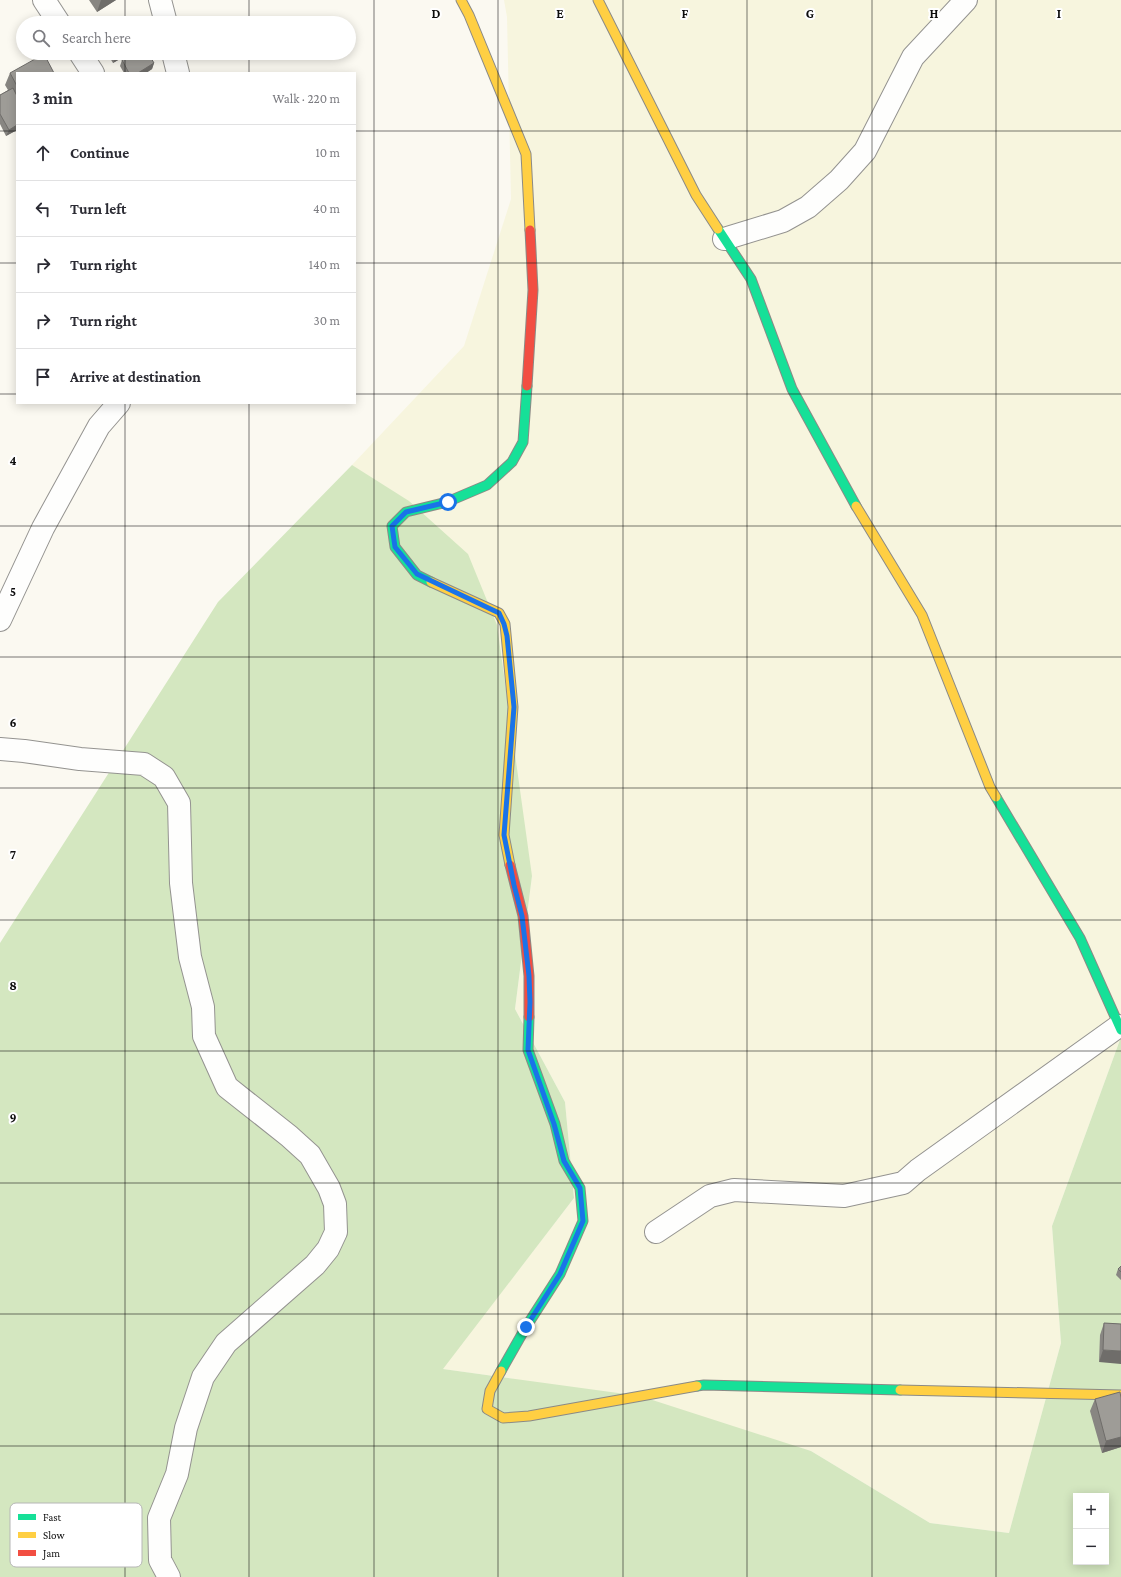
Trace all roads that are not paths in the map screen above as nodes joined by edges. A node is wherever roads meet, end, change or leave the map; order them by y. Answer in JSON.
{"nodes":[{"id":1,"x":44,"y":0,"type":"edge"},
{"id":2,"x":160,"y":0,"type":"edge"},
{"id":3,"x":461,"y":0,"type":"edge"},
{"id":4,"x":598,"y":0,"type":"edge"},
{"id":5,"x":966,"y":0,"type":"edge"},
{"id":6,"x":54,"y":16,"type":"edge"},
{"id":7,"x":164,"y":16,"type":"edge"},
{"id":8,"x":85,"y":60,"type":"edge"},
{"id":9,"x":175,"y":60,"type":"edge"},
{"id":10,"x":92,"y":72,"type":"edge"},
{"id":11,"x":178,"y":72,"type":"edge"},
{"id":12,"x":724,"y":240,"type":"junction"},
{"id":13,"x":103,"y":404,"type":"edge"},
{"id":14,"x":118,"y":404,"type":"edge"},
{"id":15,"x":99,"y":426,"type":"junction"},
{"id":16,"x":0,"y":620,"type":"edge"},
{"id":17,"x":0,"y":749,"type":"edge"},
{"id":18,"x":1120,"y":1028,"type":"edge"},
{"id":19,"x":656,"y":1232,"type":"dead end"},
{"id":20,"x":1121,"y":1395,"type":"edge"},
{"id":21,"x":169,"y":1577,"type":"edge"}],
"edges":[{"from":1,"to":6,"type":"street"},
{"from":2,"to":7,"type":"street"},
{"from":3,"to":20,"type":"street"},
{"from":4,"to":12,"type":"street"},
{"from":5,"to":12,"type":"street"},
{"from":8,"to":10,"type":"street"},
{"from":9,"to":11,"type":"street"},
{"from":12,"to":18,"type":"street"},
{"from":13,"to":15,"type":"street"},
{"from":14,"to":15,"type":"street"},
{"from":15,"to":16,"type":"street"},
{"from":17,"to":21,"type":"street"},
{"from":18,"to":19,"type":"street"}]}
